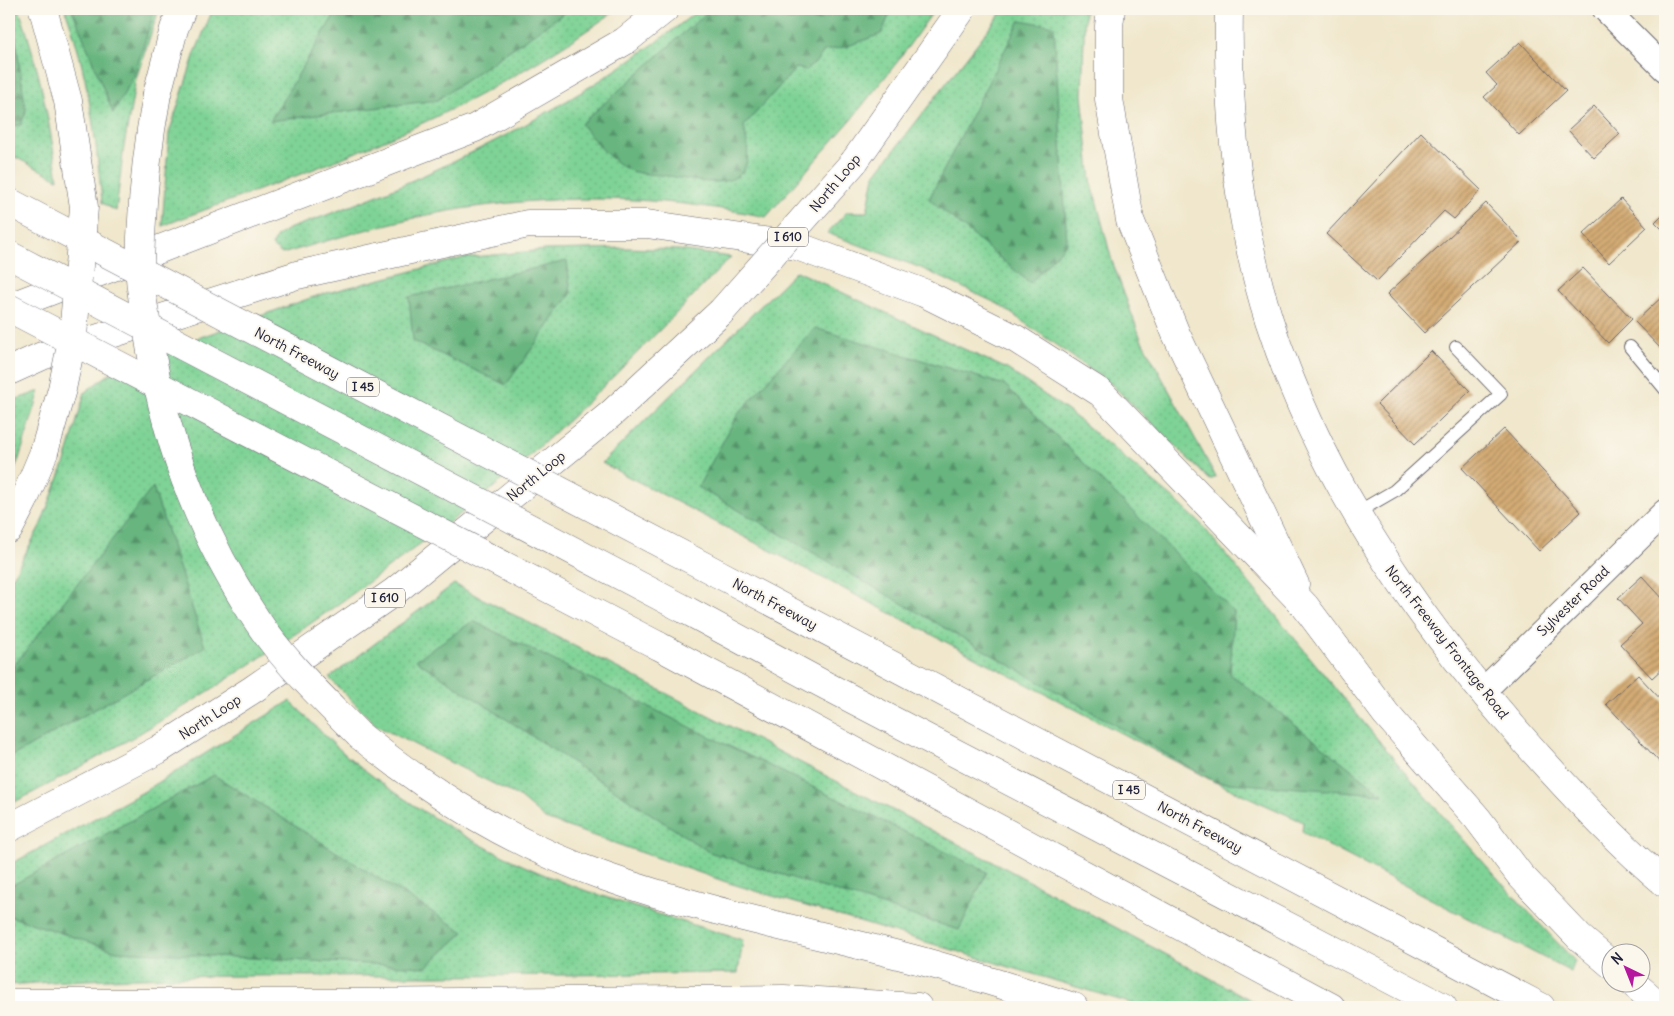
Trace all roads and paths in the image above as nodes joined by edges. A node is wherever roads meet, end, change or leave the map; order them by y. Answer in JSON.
{"nodes":[{"id":1,"x":43,"y":9,"type":"edge"},
{"id":2,"x":182,"y":9,"type":"edge"},
{"id":3,"x":665,"y":9,"type":"edge"},
{"id":4,"x":962,"y":9,"type":"edge"},
{"id":5,"x":1111,"y":9,"type":"edge"},
{"id":6,"x":1229,"y":9,"type":"edge"},
{"id":7,"x":1605,"y":9,"type":"edge"},
{"id":8,"x":1665,"y":69,"type":"edge"},
{"id":9,"x":9,"y":202,"type":"edge"},
{"id":10,"x":9,"y":255,"type":"edge"},
{"id":11,"x":9,"y":308,"type":"edge"},
{"id":12,"x":1456,"y":347,"type":"dead end"},
{"id":13,"x":1630,"y":347,"type":"dead end"},
{"id":14,"x":9,"y":372,"type":"edge"},
{"id":15,"x":1665,"y":389,"type":"edge"},
{"id":16,"x":1665,"y":512,"type":"edge"},
{"id":17,"x":1356,"y":513,"type":"junction"},
{"id":18,"x":9,"y":529,"type":"edge"},
{"id":19,"x":1305,"y":606,"type":"junction"},
{"id":20,"x":1482,"y":692,"type":"junction"},
{"id":21,"x":9,"y":828,"type":"edge"},
{"id":22,"x":1665,"y":883,"type":"edge"},
{"id":23,"x":1602,"y":957,"type":"edge"},
{"id":24,"x":1646,"y":994,"type":"edge"},
{"id":25,"x":182,"y":1002,"type":"junction"},
{"id":26,"x":9,"y":1003,"type":"edge"},
{"id":27,"x":149,"y":1007,"type":"edge"},
{"id":28,"x":918,"y":1007,"type":"edge"},
{"id":29,"x":1074,"y":1007,"type":"edge"},
{"id":30,"x":1331,"y":1007,"type":"edge"},
{"id":31,"x":1444,"y":1007,"type":"edge"},
{"id":32,"x":1541,"y":1007,"type":"edge"},
{"id":33,"x":1661,"y":1007,"type":"edge"}],
"edges":[{"from":1,"to":18,"type":"main road","bridge":true},
{"from":2,"to":29,"type":"main road","bridge":true},
{"from":3,"to":11,"type":"main road"},
{"from":4,"to":21,"type":"main road","name":"North Loop","number":"I 610","bridge":true},
{"from":5,"to":19,"type":"main road"},
{"from":6,"to":17,"type":"main road","name":"North Freeway Frontage Road"},
{"from":7,"to":8,"type":"street"},
{"from":9,"to":32,"type":"main road","name":"North Freeway","number":"I 45","bridge":true},
{"from":10,"to":31,"type":"main road","bridge":true},
{"from":11,"to":30,"type":"main road","bridge":true},
{"from":12,"to":17,"type":"lane"},
{"from":13,"to":15,"type":"lane"},
{"from":14,"to":19,"type":"main road"},
{"from":16,"to":20,"type":"street","name":"Sylvester Road"},
{"from":17,"to":20,"type":"main road","name":"North Freeway Frontage Road"},
{"from":19,"to":23,"type":"main road"},
{"from":20,"to":22,"type":"main road","name":"North Freeway Frontage Road"},
{"from":24,"to":33,"type":"main road"},
{"from":25,"to":26,"type":"main road"},
{"from":25,"to":27,"type":"main road"},
{"from":25,"to":28,"type":"main road"}]}
